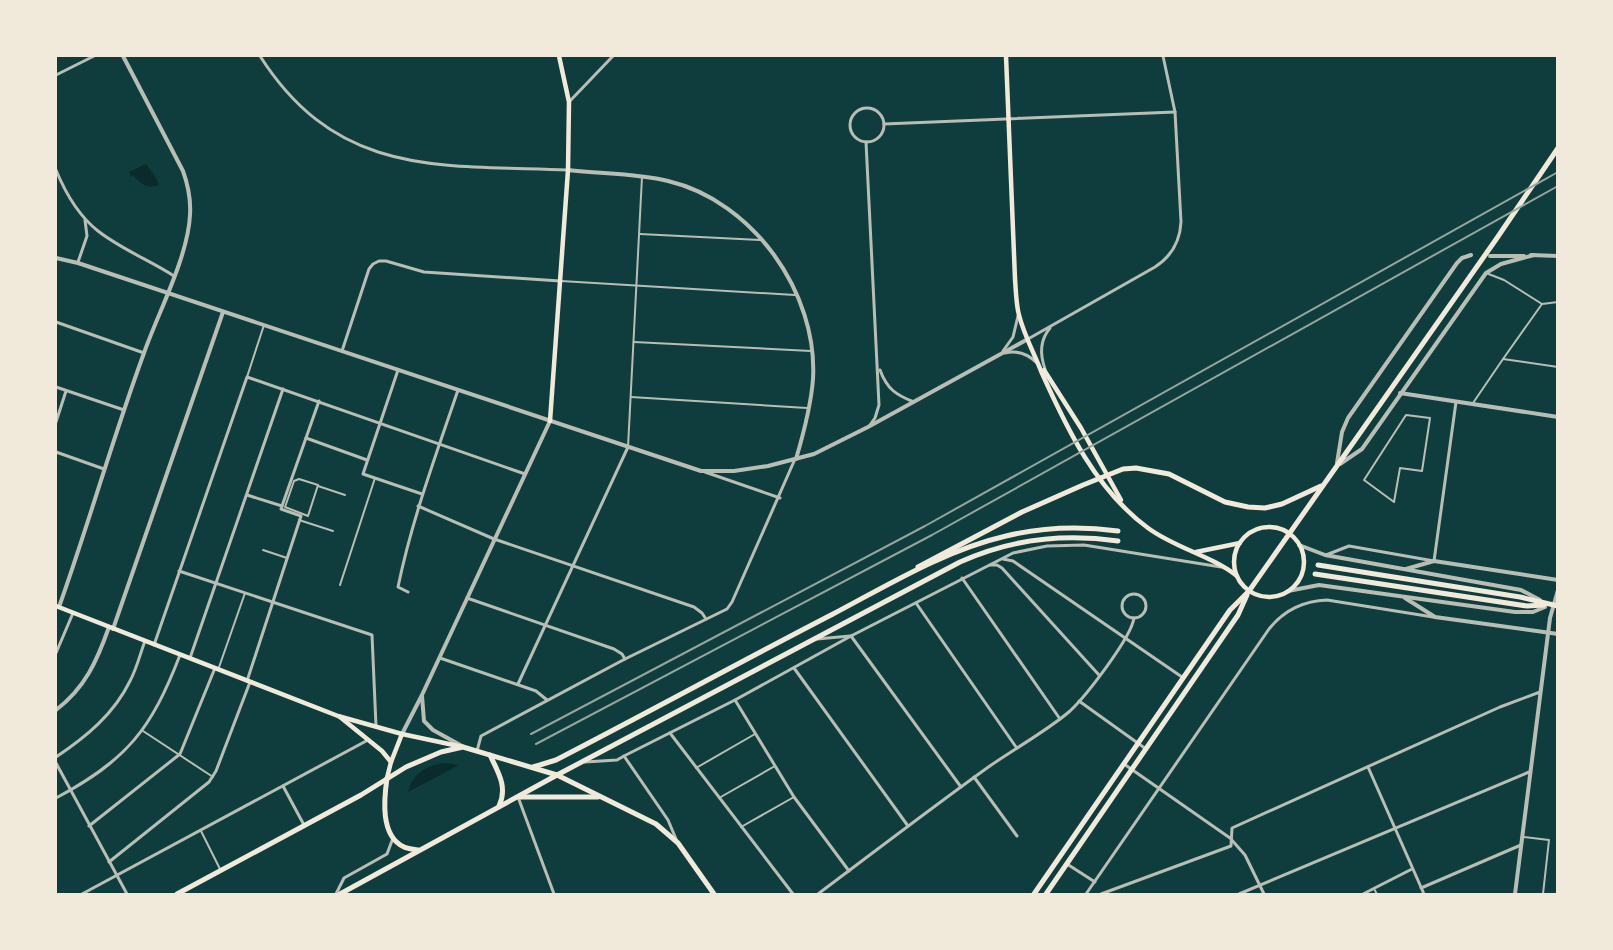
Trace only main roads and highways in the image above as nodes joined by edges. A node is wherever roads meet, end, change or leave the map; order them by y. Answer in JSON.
{"nodes":[{"id":1,"x":559,"y":56,"type":"edge"},
{"id":2,"x":1006,"y":56,"type":"edge"},
{"id":3,"x":1557,"y":148,"type":"edge"},
{"id":4,"x":1035,"y":357,"type":"junction"},
{"id":5,"x":550,"y":421,"type":"road end"},
{"id":6,"x":1321,"y":486,"type":"junction"},
{"id":7,"x":1125,"y":507,"type":"junction"},
{"id":8,"x":1118,"y":531,"type":"dead end"},
{"id":9,"x":1289,"y":533,"type":"junction"},
{"id":10,"x":1118,"y":541,"type":"dead end"},
{"id":11,"x":1240,"y":543,"type":"junction"},
{"id":12,"x":1194,"y":552,"type":"junction"},
{"id":13,"x":1318,"y":565,"type":"dead end"},
{"id":14,"x":1316,"y":574,"type":"dead end"},
{"id":15,"x":904,"y":576,"type":"junction"},
{"id":16,"x":1237,"y":576,"type":"junction"},
{"id":17,"x":1249,"y":591,"type":"junction"},
{"id":18,"x":1553,"y":606,"type":"edge"},
{"id":19,"x":57,"y":607,"type":"edge"},
{"id":20,"x":338,"y":716,"type":"junction"},
{"id":21,"x":402,"y":734,"type":"junction"},
{"id":22,"x":463,"y":747,"type":"junction"},
{"id":23,"x":490,"y":755,"type":"junction"},
{"id":24,"x":391,"y":762,"type":"junction"},
{"id":25,"x":534,"y":767,"type":"junction"},
{"id":26,"x":557,"y":775,"type":"junction"},
{"id":27,"x":387,"y":778,"type":"junction"},
{"id":28,"x":518,"y":797,"type":"junction"},
{"id":29,"x":600,"y":797,"type":"junction"},
{"id":30,"x":498,"y":807,"type":"junction"},
{"id":31,"x":418,"y":850,"type":"junction"},
{"id":32,"x":177,"y":894,"type":"edge"},
{"id":33,"x":338,"y":894,"type":"edge"},
{"id":34,"x":714,"y":894,"type":"edge"},
{"id":35,"x":1034,"y":894,"type":"edge"},
{"id":36,"x":1046,"y":894,"type":"edge"}],
"edges":[{"from":1,"to":5,"type":"main road"},
{"from":2,"to":4,"type":"main road"},
{"from":3,"to":6,"type":"main road"},
{"from":4,"to":7,"type":"main road"},
{"from":4,"to":7,"type":"main road"},
{"from":6,"to":9,"type":"main road"},
{"from":6,"to":15,"type":"main road"},
{"from":7,"to":12,"type":"main road"},
{"from":8,"to":15,"type":"main road"},
{"from":9,"to":11,"type":"main road"},
{"from":9,"to":17,"type":"main road"},
{"from":9,"to":17,"type":"main road"},
{"from":10,"to":26,"type":"main road"},
{"from":11,"to":12,"type":"main road"},
{"from":11,"to":16,"type":"main road"},
{"from":12,"to":16,"type":"main road"},
{"from":13,"to":18,"type":"main road"},
{"from":14,"to":18,"type":"main road"},
{"from":15,"to":25,"type":"main road"},
{"from":16,"to":17,"type":"main road"},
{"from":17,"to":35,"type":"main road"},
{"from":17,"to":36,"type":"main road"},
{"from":19,"to":20,"type":"main road"},
{"from":20,"to":21,"type":"main road"},
{"from":20,"to":24,"type":"main road"},
{"from":21,"to":22,"type":"main road"},
{"from":21,"to":24,"type":"main road"},
{"from":22,"to":23,"type":"main road"},
{"from":22,"to":27,"type":"main road"},
{"from":23,"to":25,"type":"main road"},
{"from":23,"to":30,"type":"main road"},
{"from":24,"to":27,"type":"main road"},
{"from":25,"to":26,"type":"main road"},
{"from":26,"to":28,"type":"main road"},
{"from":26,"to":29,"type":"main road"},
{"from":27,"to":31,"type":"main road"},
{"from":27,"to":32,"type":"main road"},
{"from":28,"to":29,"type":"main road"},
{"from":28,"to":30,"type":"main road"},
{"from":29,"to":34,"type":"main road"},
{"from":30,"to":31,"type":"main road"},
{"from":31,"to":33,"type":"main road"}]}
